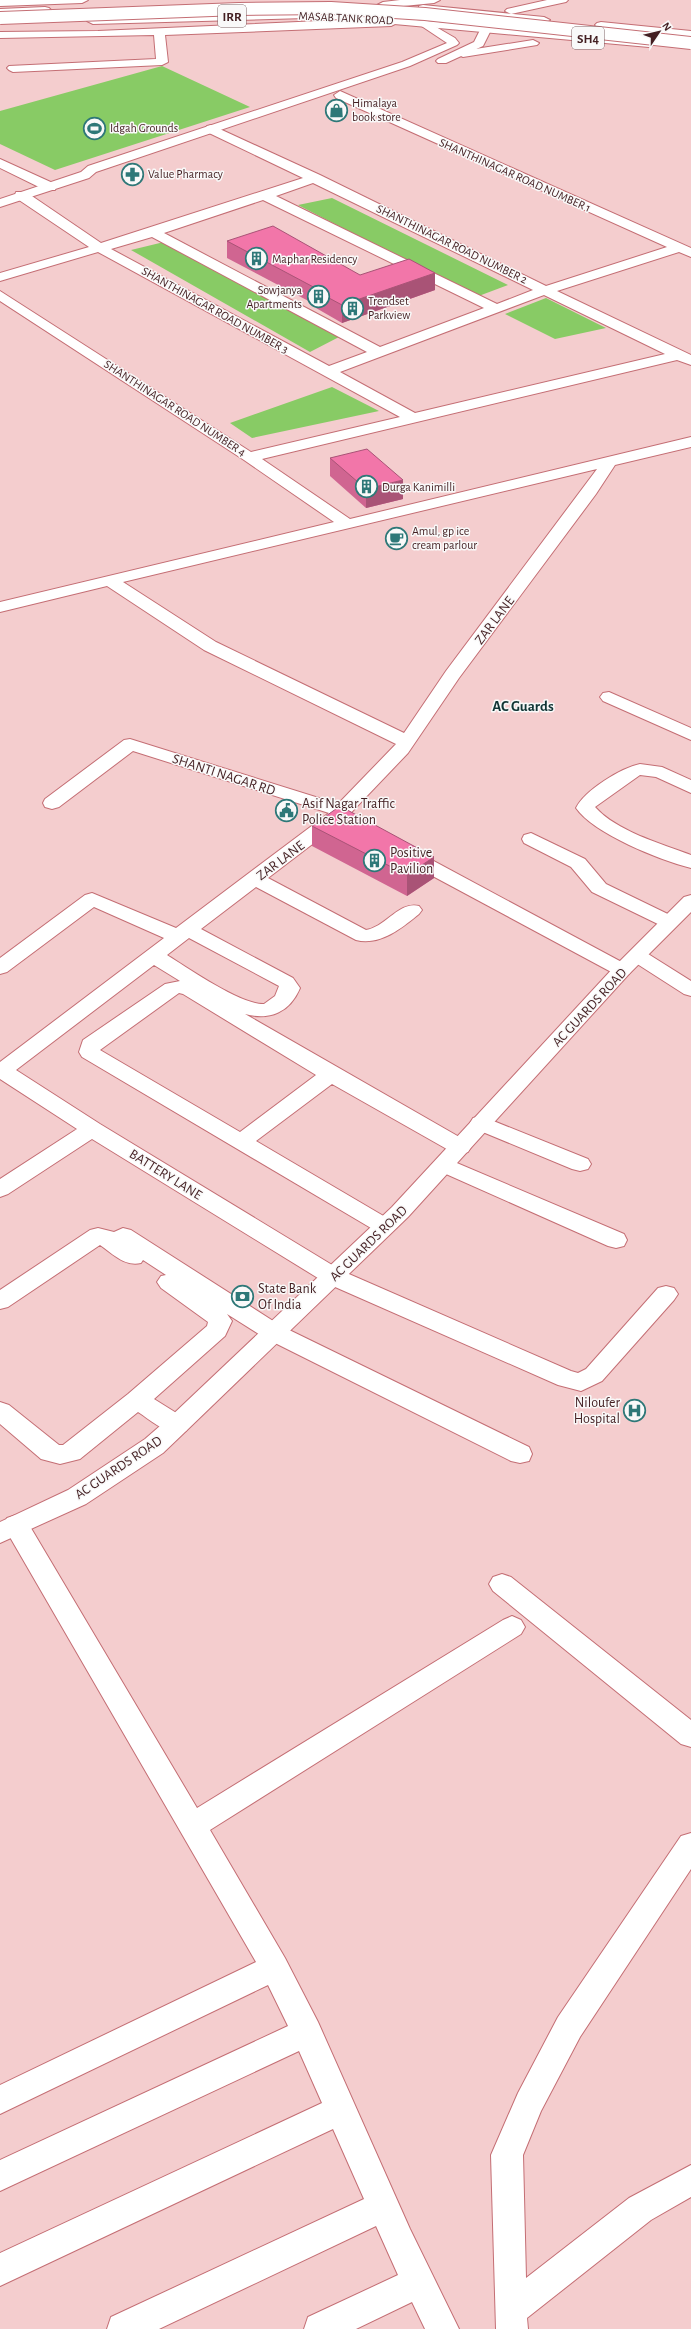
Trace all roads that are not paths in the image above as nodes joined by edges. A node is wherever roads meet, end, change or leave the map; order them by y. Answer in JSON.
{"nodes":[{"id":1,"x":82,"y":0,"type":"edge"},
{"id":2,"x":434,"y":0,"type":"edge"},
{"id":3,"x":468,"y":0,"type":"edge"},
{"id":4,"x":562,"y":0,"type":"edge"},
{"id":5,"x":6,"y":2,"type":"edge"},
{"id":6,"x":383,"y":5,"type":"junction"},
{"id":7,"x":45,"y":10,"type":"junction"},
{"id":8,"x":487,"y":10,"type":"junction"},
{"id":9,"x":463,"y":12,"type":"junction"},
{"id":10,"x":0,"y":13,"type":"edge"},
{"id":11,"x":0,"y":18,"type":"edge"},
{"id":12,"x":531,"y":19,"type":"junction"},
{"id":13,"x":47,"y":22,"type":"junction"},
{"id":14,"x":424,"y":23,"type":"junction"},
{"id":15,"x":0,"y":24,"type":"edge"},
{"id":16,"x":391,"y":24,"type":"dead end"},
{"id":17,"x":614,"y":26,"type":"junction"},
{"id":18,"x":463,"y":28,"type":"junction"},
{"id":19,"x":650,"y":29,"type":"junction"},
{"id":20,"x":485,"y":30,"type":"junction"},
{"id":21,"x":159,"y":31,"type":"junction"},
{"id":22,"x":691,"y":34,"type":"edge"},
{"id":23,"x":0,"y":35,"type":"edge"},
{"id":24,"x":65,"y":36,"type":"junction"},
{"id":25,"x":586,"y":38,"type":"junction"},
{"id":26,"x":691,"y":39,"type":"edge"},
{"id":27,"x":609,"y":40,"type":"junction"},
{"id":28,"x":691,"y":43,"type":"edge"},
{"id":29,"x":641,"y":44,"type":"junction"},
{"id":30,"x":46,"y":48,"type":"dead end"},
{"id":31,"x":691,"y":48,"type":"edge"},
{"id":32,"x":463,"y":54,"type":"junction"},
{"id":33,"x":33,"y":56,"type":"dead end"},
{"id":34,"x":13,"y":68,"type":"junction"},
{"id":35,"x":0,"y":76,"type":"edge"},
{"id":36,"x":340,"y":96,"type":"junction"},
{"id":37,"x":216,"y":131,"type":"junction"},
{"id":38,"x":0,"y":163,"type":"edge"},
{"id":39,"x":316,"y":178,"type":"junction"},
{"id":40,"x":50,"y":187,"type":"junction"},
{"id":41,"x":21,"y":195,"type":"junction"},
{"id":42,"x":264,"y":195,"type":"junction"},
{"id":43,"x":0,"y":202,"type":"edge"},
{"id":44,"x":153,"y":232,"type":"junction"},
{"id":45,"x":98,"y":247,"type":"junction"},
{"id":46,"x":685,"y":251,"type":"edge"},
{"id":47,"x":0,"y":277,"type":"edge"},
{"id":48,"x":546,"y":290,"type":"junction"},
{"id":49,"x":0,"y":295,"type":"edge"},
{"id":50,"x":497,"y":308,"type":"junction"},
{"id":51,"x":380,"y":353,"type":"junction"},
{"id":52,"x":685,"y":358,"type":"edge"},
{"id":53,"x":327,"y":372,"type":"junction"},
{"id":54,"x":413,"y":418,"type":"junction"},
{"id":55,"x":691,"y":442,"type":"edge"},
{"id":56,"x":250,"y":457,"type":"junction"},
{"id":57,"x":609,"y":462,"type":"junction"},
{"id":58,"x":347,"y":524,"type":"junction"},
{"id":59,"x":110,"y":581,"type":"junction"},
{"id":60,"x":0,"y":607,"type":"edge"},
{"id":61,"x":609,"y":697,"type":"dead end"},
{"id":62,"x":691,"y":735,"type":"edge"},
{"id":63,"x":407,"y":742,"type":"junction"},
{"id":64,"x":691,"y":787,"type":"edge"},
{"id":65,"x":52,"y":803,"type":"dead end"},
{"id":66,"x":342,"y":817,"type":"junction"},
{"id":67,"x":531,"y":839,"type":"dead end"},
{"id":68,"x":392,"y":846,"type":"edge"},
{"id":69,"x":688,"y":857,"type":"edge"},
{"id":70,"x":255,"y":879,"type":"junction"},
{"id":71,"x":691,"y":901,"type":"edge"},
{"id":72,"x":412,"y":910,"type":"dead end"},
{"id":73,"x":669,"y":922,"type":"junction"},
{"id":74,"x":184,"y":934,"type":"junction"},
{"id":75,"x":154,"y":956,"type":"junction"},
{"id":76,"x":630,"y":963,"type":"junction"},
{"id":77,"x":0,"y":968,"type":"edge"},
{"id":78,"x":691,"y":990,"type":"edge"},
{"id":79,"x":1,"y":1070,"type":"edge"},
{"id":80,"x":332,"y":1074,"type":"junction"},
{"id":81,"x":481,"y":1123,"type":"junction"},
{"id":82,"x":92,"y":1129,"type":"junction"},
{"id":83,"x":241,"y":1142,"type":"junction"},
{"id":84,"x":460,"y":1147,"type":"junction"},
{"id":85,"x":580,"y":1164,"type":"dead end"},
{"id":86,"x":445,"y":1165,"type":"junction"},
{"id":87,"x":0,"y":1189,"type":"edge"},
{"id":88,"x":384,"y":1226,"type":"junction"},
{"id":89,"x":123,"y":1236,"type":"dead end"},
{"id":90,"x":616,"y":1240,"type":"dead end"},
{"id":91,"x":334,"y":1277,"type":"junction"},
{"id":92,"x":666,"y":1294,"type":"dead end"},
{"id":93,"x":0,"y":1302,"type":"edge"},
{"id":94,"x":273,"y":1332,"type":"junction"},
{"id":95,"x":137,"y":1400,"type":"junction"},
{"id":96,"x":0,"y":1411,"type":"edge"},
{"id":97,"x":177,"y":1425,"type":"junction"},
{"id":98,"x":520,"y":1454,"type":"dead end"},
{"id":99,"x":8,"y":1529,"type":"edge"},
{"id":100,"x":502,"y":1584,"type":"dead end"},
{"id":101,"x":512,"y":1627,"type":"dead end"},
{"id":102,"x":691,"y":1736,"type":"edge"},
{"id":103,"x":194,"y":1826,"type":"junction"},
{"id":104,"x":691,"y":1845,"type":"edge"},
{"id":105,"x":275,"y":1967,"type":"junction"},
{"id":106,"x":307,"y":2032,"type":"junction"},
{"id":107,"x":0,"y":2100,"type":"edge"},
{"id":108,"x":340,"y":2110,"type":"junction"},
{"id":109,"x":0,"y":2176,"type":"edge"},
{"id":110,"x":691,"y":2180,"type":"edge"},
{"id":111,"x":383,"y":2206,"type":"junction"},
{"id":112,"x":0,"y":2270,"type":"edge"},
{"id":113,"x":418,"y":2282,"type":"junction"},
{"id":114,"x":511,"y":2320,"type":"edge"},
{"id":115,"x":123,"y":2329,"type":"edge"},
{"id":116,"x":320,"y":2329,"type":"edge"},
{"id":117,"x":443,"y":2329,"type":"edge"}],
"edges":[{"from":1,"to":5,"type":"main road"},
{"from":2,"to":6,"type":"main road","number":"IRR"},
{"from":3,"to":9,"type":"main road"},
{"from":4,"to":12,"type":"main road","number":"SH4"},
{"from":6,"to":7,"type":"main road","name":"MASAB TANK ROAD","number":"IRR"},
{"from":6,"to":9,"type":"main road","name":"MASAB TANK ROAD","number":"SH4"},
{"from":7,"to":10,"type":"main road","name":"MASAB TANK ROAD","number":"IRR"},
{"from":7,"to":13,"type":"main road"},
{"from":8,"to":9,"type":"main road","name":"MASAB TANK ROAD","number":"SH4"},
{"from":8,"to":12,"type":"main road","name":"MASAB TANK ROAD","number":"SH4"},
{"from":8,"to":20,"type":"main road"},
{"from":9,"to":18,"type":"main road"},
{"from":10,"to":26,"type":"main road","bridge":true},
{"from":11,"to":28,"type":"main road","bridge":true},
{"from":12,"to":17,"type":"main road","name":"MASAB TANK ROAD","number":"SH4"},
{"from":13,"to":14,"type":"main road","name":"MASAB TANK ROAD","number":"IRR"},
{"from":13,"to":15,"type":"main road","name":"MASAB TANK ROAD","number":"IRR"},
{"from":14,"to":18,"type":"main road","name":"MASAB TANK ROAD","number":"IRR"},
{"from":14,"to":37,"type":"main road"},
{"from":16,"to":21,"type":"main road"},
{"from":17,"to":19,"type":"main road","name":"MASAB TANK ROAD","number":"SH4"},
{"from":17,"to":27,"type":"main road"},
{"from":18,"to":20,"type":"main road","name":"MASAB TANK ROAD","number":"IRR"},
{"from":19,"to":22,"type":"main road","name":"MASAB TANK ROAD","number":"SH4"},
{"from":19,"to":29,"type":"main road"},
{"from":20,"to":25,"type":"main road","name":"MASAB TANK ROAD","number":"SH4"},
{"from":20,"to":32,"type":"main road"},
{"from":21,"to":24,"type":"main road"},
{"from":21,"to":34,"type":"main road"},
{"from":23,"to":24,"type":"main road"},
{"from":24,"to":30,"type":"main road"},
{"from":25,"to":27,"type":"main road","name":"MASAB TANK ROAD","number":"SH4"},
{"from":25,"to":32,"type":"main road"},
{"from":27,"to":29,"type":"main road","name":"MASAB TANK ROAD","number":"SH4"},
{"from":29,"to":31,"type":"main road","name":"MASAB TANK ROAD","number":"SH4"},
{"from":32,"to":36,"type":"main road"},
{"from":33,"to":34,"type":"main road"},
{"from":34,"to":35,"type":"main road"},
{"from":36,"to":37,"type":"main road"},
{"from":36,"to":46,"type":"main road","name":"SHANTHINAGAR ROAD NUMBER 1"},
{"from":37,"to":39,"type":"main road","name":"SHANTHINAGAR ROAD NUMBER 2"},
{"from":37,"to":40,"type":"main road"},
{"from":38,"to":40,"type":"main road"},
{"from":39,"to":42,"type":"main road"},
{"from":39,"to":48,"type":"main road","name":"SHANTHINAGAR ROAD NUMBER 2"},
{"from":40,"to":41,"type":"main road"},
{"from":41,"to":43,"type":"main road"},
{"from":41,"to":45,"type":"main road","name":"SHANTHINAGAR ROAD NUMBER 3"},
{"from":42,"to":44,"type":"main road"},
{"from":42,"to":50,"type":"main road"},
{"from":44,"to":45,"type":"main road"},
{"from":44,"to":51,"type":"main road"},
{"from":45,"to":47,"type":"main road"},
{"from":45,"to":53,"type":"main road","name":"SHANTHINAGAR ROAD NUMBER 3"},
{"from":46,"to":48,"type":"main road"},
{"from":48,"to":50,"type":"main road"},
{"from":48,"to":52,"type":"main road","name":"SHANTHINAGAR ROAD NUMBER 2"},
{"from":49,"to":56,"type":"main road","name":"SHANTHINAGAR ROAD NUMBER 4"},
{"from":50,"to":51,"type":"main road"},
{"from":51,"to":53,"type":"main road"},
{"from":52,"to":54,"type":"main road"},
{"from":53,"to":54,"type":"main road","name":"SHANTHINAGAR ROAD NUMBER 3"},
{"from":54,"to":56,"type":"main road"},
{"from":55,"to":57,"type":"main road"},
{"from":56,"to":58,"type":"main road","name":"SHANTHINAGAR ROAD NUMBER 4"},
{"from":57,"to":58,"type":"main road"},
{"from":57,"to":63,"type":"main road","name":"ZAR LANE"},
{"from":58,"to":59,"type":"main road"},
{"from":59,"to":60,"type":"main road"},
{"from":59,"to":63,"type":"main road"},
{"from":61,"to":62,"type":"main road"},
{"from":63,"to":66,"type":"main road","name":"ZAR LANE"},
{"from":64,"to":69,"type":"main road"},
{"from":65,"to":66,"type":"main road","name":"SHANTI NAGAR RD"},
{"from":66,"to":70,"type":"main road","name":"ZAR LANE"},
{"from":67,"to":73,"type":"main road"},
{"from":68,"to":76,"type":"main road"},
{"from":70,"to":72,"type":"main road"},
{"from":70,"to":74,"type":"main road","name":"ZAR LANE"},
{"from":71,"to":73,"type":"main road","name":"AC GUARDS ROAD"},
{"from":73,"to":76,"type":"main road","name":"AC GUARDS ROAD"},
{"from":74,"to":75,"type":"main road","name":"ZAR LANE"},
{"from":74,"to":75,"type":"main road"},
{"from":74,"to":77,"type":"main road"},
{"from":75,"to":79,"type":"main road","name":"ZAR LANE"},
{"from":76,"to":78,"type":"main road"},
{"from":76,"to":81,"type":"main road","name":"AC GUARDS ROAD"},
{"from":79,"to":82,"type":"main road","name":"BATTERY LANE"},
{"from":80,"to":83,"type":"main road"},
{"from":80,"to":83,"type":"main road"},
{"from":80,"to":84,"type":"main road"},
{"from":81,"to":84,"type":"main road","name":"AC GUARDS ROAD"},
{"from":81,"to":85,"type":"main road"},
{"from":82,"to":87,"type":"main road"},
{"from":82,"to":91,"type":"main road","name":"BATTERY LANE"},
{"from":83,"to":88,"type":"main road"},
{"from":84,"to":86,"type":"main road","name":"AC GUARDS ROAD"},
{"from":86,"to":88,"type":"main road","name":"AC GUARDS ROAD"},
{"from":86,"to":90,"type":"main road"},
{"from":88,"to":91,"type":"main road","name":"AC GUARDS ROAD"},
{"from":89,"to":94,"type":"main road"},
{"from":91,"to":92,"type":"main road","name":"BATTERY LANE"},
{"from":91,"to":94,"type":"main road","name":"AC GUARDS ROAD"},
{"from":93,"to":95,"type":"main road"},
{"from":94,"to":97,"type":"main road","name":"AC GUARDS ROAD"},
{"from":94,"to":98,"type":"main road"},
{"from":95,"to":96,"type":"main road"},
{"from":95,"to":97,"type":"main road"},
{"from":97,"to":99,"type":"main road","name":"AC GUARDS ROAD"},
{"from":99,"to":103,"type":"main road"},
{"from":100,"to":102,"type":"main road"},
{"from":101,"to":103,"type":"main road"},
{"from":103,"to":105,"type":"main road"},
{"from":104,"to":114,"type":"main road"},
{"from":105,"to":106,"type":"main road"},
{"from":105,"to":107,"type":"main road"},
{"from":106,"to":108,"type":"main road"},
{"from":106,"to":109,"type":"main road"},
{"from":108,"to":111,"type":"main road"},
{"from":108,"to":112,"type":"main road"},
{"from":110,"to":114,"type":"main road"},
{"from":111,"to":113,"type":"main road"},
{"from":111,"to":115,"type":"main road"},
{"from":113,"to":116,"type":"main road"},
{"from":113,"to":117,"type":"main road"}]}
